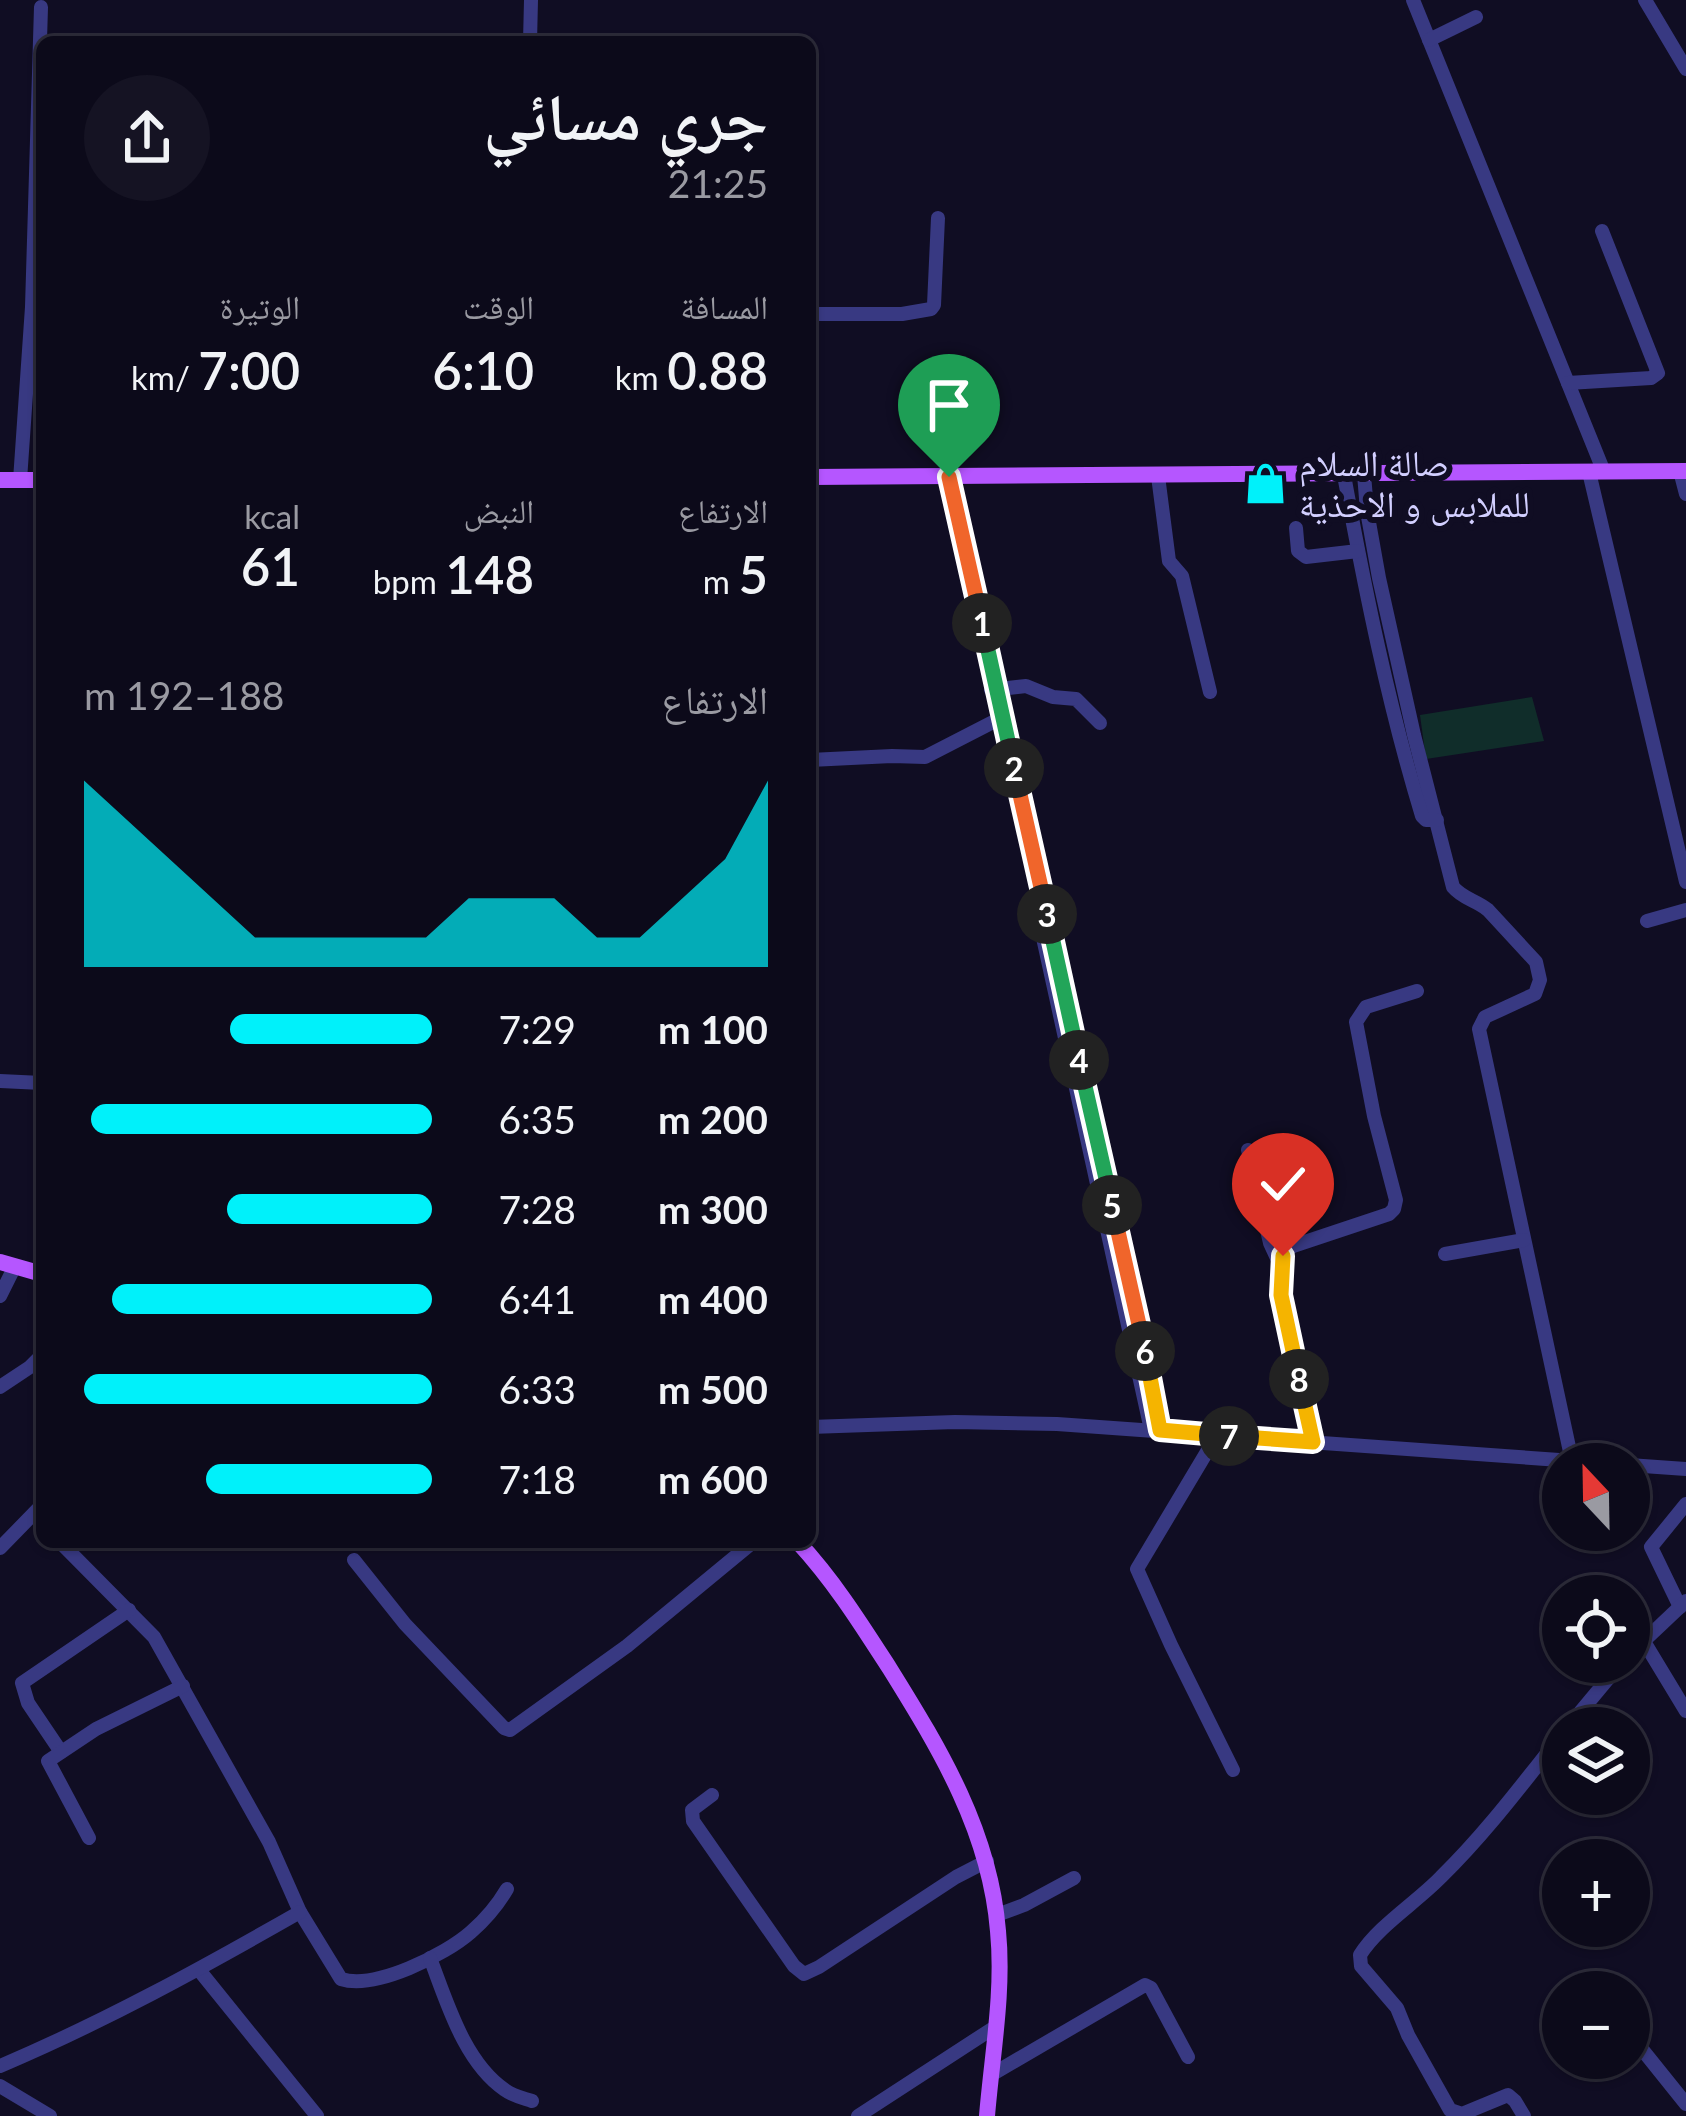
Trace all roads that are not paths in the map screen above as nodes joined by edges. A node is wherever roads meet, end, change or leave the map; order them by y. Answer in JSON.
{"nodes":[{"id":1,"x":531,"y":0,"type":"edge"},
{"id":2,"x":1413,"y":0,"type":"edge"},
{"id":3,"x":1645,"y":0,"type":"edge"},
{"id":4,"x":40,"y":7,"type":"dead end"},
{"id":5,"x":1476,"y":17,"type":"dead end"},
{"id":6,"x":39,"y":36,"type":"edge"},
{"id":7,"x":530,"y":36,"type":"edge"},
{"id":8,"x":1430,"y":40,"type":"junction"},
{"id":9,"x":1686,"y":69,"type":"edge"},
{"id":10,"x":36,"y":157,"type":"edge"},
{"id":11,"x":938,"y":218,"type":"dead end"},
{"id":12,"x":1602,"y":231,"type":"dead end"},
{"id":13,"x":816,"y":314,"type":"edge"},
{"id":14,"x":1568,"y":383,"type":"junction"},
{"id":15,"x":1683,"y":471,"type":"edge"},
{"id":16,"x":1596,"y":472,"type":"junction"},
{"id":17,"x":1364,"y":474,"type":"junction"},
{"id":18,"x":1344,"y":475,"type":"junction"},
{"id":19,"x":1158,"y":476,"type":"junction"},
{"id":20,"x":816,"y":477,"type":"edge"},
{"id":21,"x":945,"y":477,"type":"junction"},
{"id":22,"x":20,"y":480,"type":"junction"},
{"id":23,"x":36,"y":480,"type":"edge"},
{"id":24,"x":0,"y":481,"type":"edge"},
{"id":25,"x":1686,"y":494,"type":"edge"},
{"id":26,"x":1297,"y":528,"type":"dead end"},
{"id":27,"x":1361,"y":540,"type":"junction"},
{"id":28,"x":993,"y":689,"type":"junction"},
{"id":29,"x":1210,"y":692,"type":"dead end"},
{"id":30,"x":995,"y":721,"type":"junction"},
{"id":31,"x":1100,"y":723,"type":"dead end"},
{"id":32,"x":816,"y":760,"type":"edge"},
{"id":33,"x":1437,"y":820,"type":"junction"},
{"id":34,"x":1686,"y":882,"type":"edge"},
{"id":35,"x":1686,"y":910,"type":"edge"},
{"id":36,"x":1647,"y":921,"type":"dead end"},
{"id":37,"x":1417,"y":991,"type":"dead end"},
{"id":38,"x":0,"y":1081,"type":"edge"},
{"id":39,"x":36,"y":1082,"type":"edge"},
{"id":40,"x":1248,"y":1150,"type":"dead end"},
{"id":41,"x":1524,"y":1240,"type":"junction"},
{"id":42,"x":1445,"y":1254,"type":"dead end"},
{"id":43,"x":8,"y":1264,"type":"edge"},
{"id":44,"x":1280,"y":1264,"type":"junction"},
{"id":45,"x":0,"y":1296,"type":"edge"},
{"id":46,"x":36,"y":1360,"type":"edge"},
{"id":47,"x":0,"y":1388,"type":"edge"},
{"id":48,"x":816,"y":1427,"type":"edge"},
{"id":49,"x":1156,"y":1430,"type":"junction"},
{"id":50,"x":1217,"y":1435,"type":"junction"},
{"id":51,"x":1313,"y":1442,"type":"junction"},
{"id":52,"x":1568,"y":1443,"type":"edge"},
{"id":53,"x":1542,"y":1459,"type":"edge"},
{"id":54,"x":1650,"y":1466,"type":"edge"},
{"id":55,"x":1686,"y":1469,"type":"edge"},
{"id":56,"x":1686,"y":1504,"type":"edge"},
{"id":57,"x":36,"y":1518,"type":"edge"},
{"id":58,"x":0,"y":1548,"type":"edge"},
{"id":59,"x":66,"y":1548,"type":"edge"},
{"id":60,"x":746,"y":1548,"type":"edge"},
{"id":61,"x":803,"y":1548,"type":"edge"},
{"id":62,"x":354,"y":1561,"type":"dead end"},
{"id":63,"x":1683,"y":1604,"type":"edge"},
{"id":64,"x":129,"y":1610,"type":"junction"},
{"id":65,"x":1650,"y":1634,"type":"edge"},
{"id":66,"x":1650,"y":1652,"type":"edge"},
{"id":67,"x":1605,"y":1683,"type":"edge"},
{"id":68,"x":183,"y":1686,"type":"junction"},
{"id":69,"x":1585,"y":1707,"type":"edge"},
{"id":70,"x":1686,"y":1711,"type":"edge"},
{"id":71,"x":61,"y":1751,"type":"junction"},
{"id":72,"x":1542,"y":1758,"type":"edge"},
{"id":73,"x":1233,"y":1770,"type":"dead end"},
{"id":74,"x":712,"y":1795,"type":"dead end"},
{"id":75,"x":89,"y":1838,"type":"dead end"},
{"id":76,"x":986,"y":1861,"type":"junction"},
{"id":77,"x":1074,"y":1878,"type":"dead end"},
{"id":78,"x":507,"y":1889,"type":"dead end"},
{"id":79,"x":300,"y":1912,"type":"junction"},
{"id":80,"x":997,"y":1915,"type":"junction"},
{"id":81,"x":430,"y":1958,"type":"junction"},
{"id":82,"x":199,"y":1970,"type":"junction"},
{"id":83,"x":995,"y":2027,"type":"junction"},
{"id":84,"x":1189,"y":2057,"type":"dead end"},
{"id":85,"x":1650,"y":2059,"type":"edge"},
{"id":86,"x":0,"y":2066,"type":"edge"},
{"id":87,"x":991,"y":2075,"type":"junction"},
{"id":88,"x":0,"y":2086,"type":"edge"},
{"id":89,"x":532,"y":2101,"type":"dead end"},
{"id":90,"x":1686,"y":2104,"type":"edge"},
{"id":91,"x":50,"y":2116,"type":"edge"},
{"id":92,"x":317,"y":2116,"type":"edge"},
{"id":93,"x":858,"y":2116,"type":"edge"},
{"id":94,"x":987,"y":2116,"type":"edge"},
{"id":95,"x":1524,"y":2116,"type":"edge"}],
"edges":[{"from":1,"to":7,"type":"street"},
{"from":2,"to":8,"type":"street"},
{"from":3,"to":9,"type":"street"},
{"from":4,"to":6,"type":"street"},
{"from":5,"to":8,"type":"street"},
{"from":8,"to":14,"type":"street"},
{"from":10,"to":22,"type":"street"},
{"from":11,"to":13,"type":"street"},
{"from":12,"to":14,"type":"street"},
{"from":14,"to":16,"type":"street"},
{"from":15,"to":16,"type":"main road"},
{"from":15,"to":25,"type":"street"},
{"from":16,"to":17,"type":"main road"},
{"from":16,"to":34,"type":"street"},
{"from":17,"to":18,"type":"main road"},
{"from":17,"to":27,"type":"street"},
{"from":18,"to":19,"type":"main road"},
{"from":18,"to":27,"type":"street"},
{"from":19,"to":21,"type":"main road"},
{"from":19,"to":29,"type":"street"},
{"from":20,"to":21,"type":"main road"},
{"from":21,"to":28,"type":"street"},
{"from":22,"to":23,"type":"main road"},
{"from":22,"to":24,"type":"main road"},
{"from":26,"to":27,"type":"street"},
{"from":27,"to":33,"type":"street"},
{"from":27,"to":33,"type":"street"},
{"from":28,"to":30,"type":"street"},
{"from":28,"to":31,"type":"street"},
{"from":28,"to":49,"type":"street"},
{"from":30,"to":32,"type":"street"},
{"from":30,"to":49,"type":"street"},
{"from":33,"to":41,"type":"street"},
{"from":35,"to":36,"type":"street"},
{"from":37,"to":44,"type":"street"},
{"from":38,"to":39,"type":"street"},
{"from":40,"to":44,"type":"street"},
{"from":41,"to":42,"type":"street"},
{"from":41,"to":52,"type":"street"},
{"from":43,"to":45,"type":"street"},
{"from":44,"to":51,"type":"street"},
{"from":46,"to":47,"type":"street"},
{"from":48,"to":49,"type":"street"},
{"from":49,"to":50,"type":"street"},
{"from":50,"to":51,"type":"street"},
{"from":50,"to":73,"type":"street"},
{"from":51,"to":53,"type":"street"},
{"from":54,"to":55,"type":"street"},
{"from":56,"to":63,"type":"street"},
{"from":57,"to":58,"type":"street"},
{"from":59,"to":64,"type":"street"},
{"from":60,"to":62,"type":"street"},
{"from":61,"to":76,"type":"main road"},
{"from":63,"to":65,"type":"street"},
{"from":64,"to":68,"type":"street"},
{"from":64,"to":71,"type":"street"},
{"from":66,"to":70,"type":"street"},
{"from":67,"to":69,"type":"street"},
{"from":68,"to":71,"type":"street"},
{"from":68,"to":79,"type":"street"},
{"from":71,"to":75,"type":"street"},
{"from":72,"to":95,"type":"street"},
{"from":74,"to":76,"type":"street"},
{"from":76,"to":80,"type":"main road"},
{"from":77,"to":80,"type":"street"},
{"from":78,"to":81,"type":"street"},
{"from":79,"to":81,"type":"street"},
{"from":79,"to":82,"type":"street"},
{"from":80,"to":83,"type":"main road"},
{"from":81,"to":89,"type":"street"},
{"from":82,"to":86,"type":"street"},
{"from":82,"to":92,"type":"street"},
{"from":83,"to":87,"type":"main road"},
{"from":83,"to":93,"type":"street"},
{"from":84,"to":87,"type":"street"},
{"from":85,"to":90,"type":"street"},
{"from":87,"to":94,"type":"main road"},
{"from":88,"to":91,"type":"street"}]}
